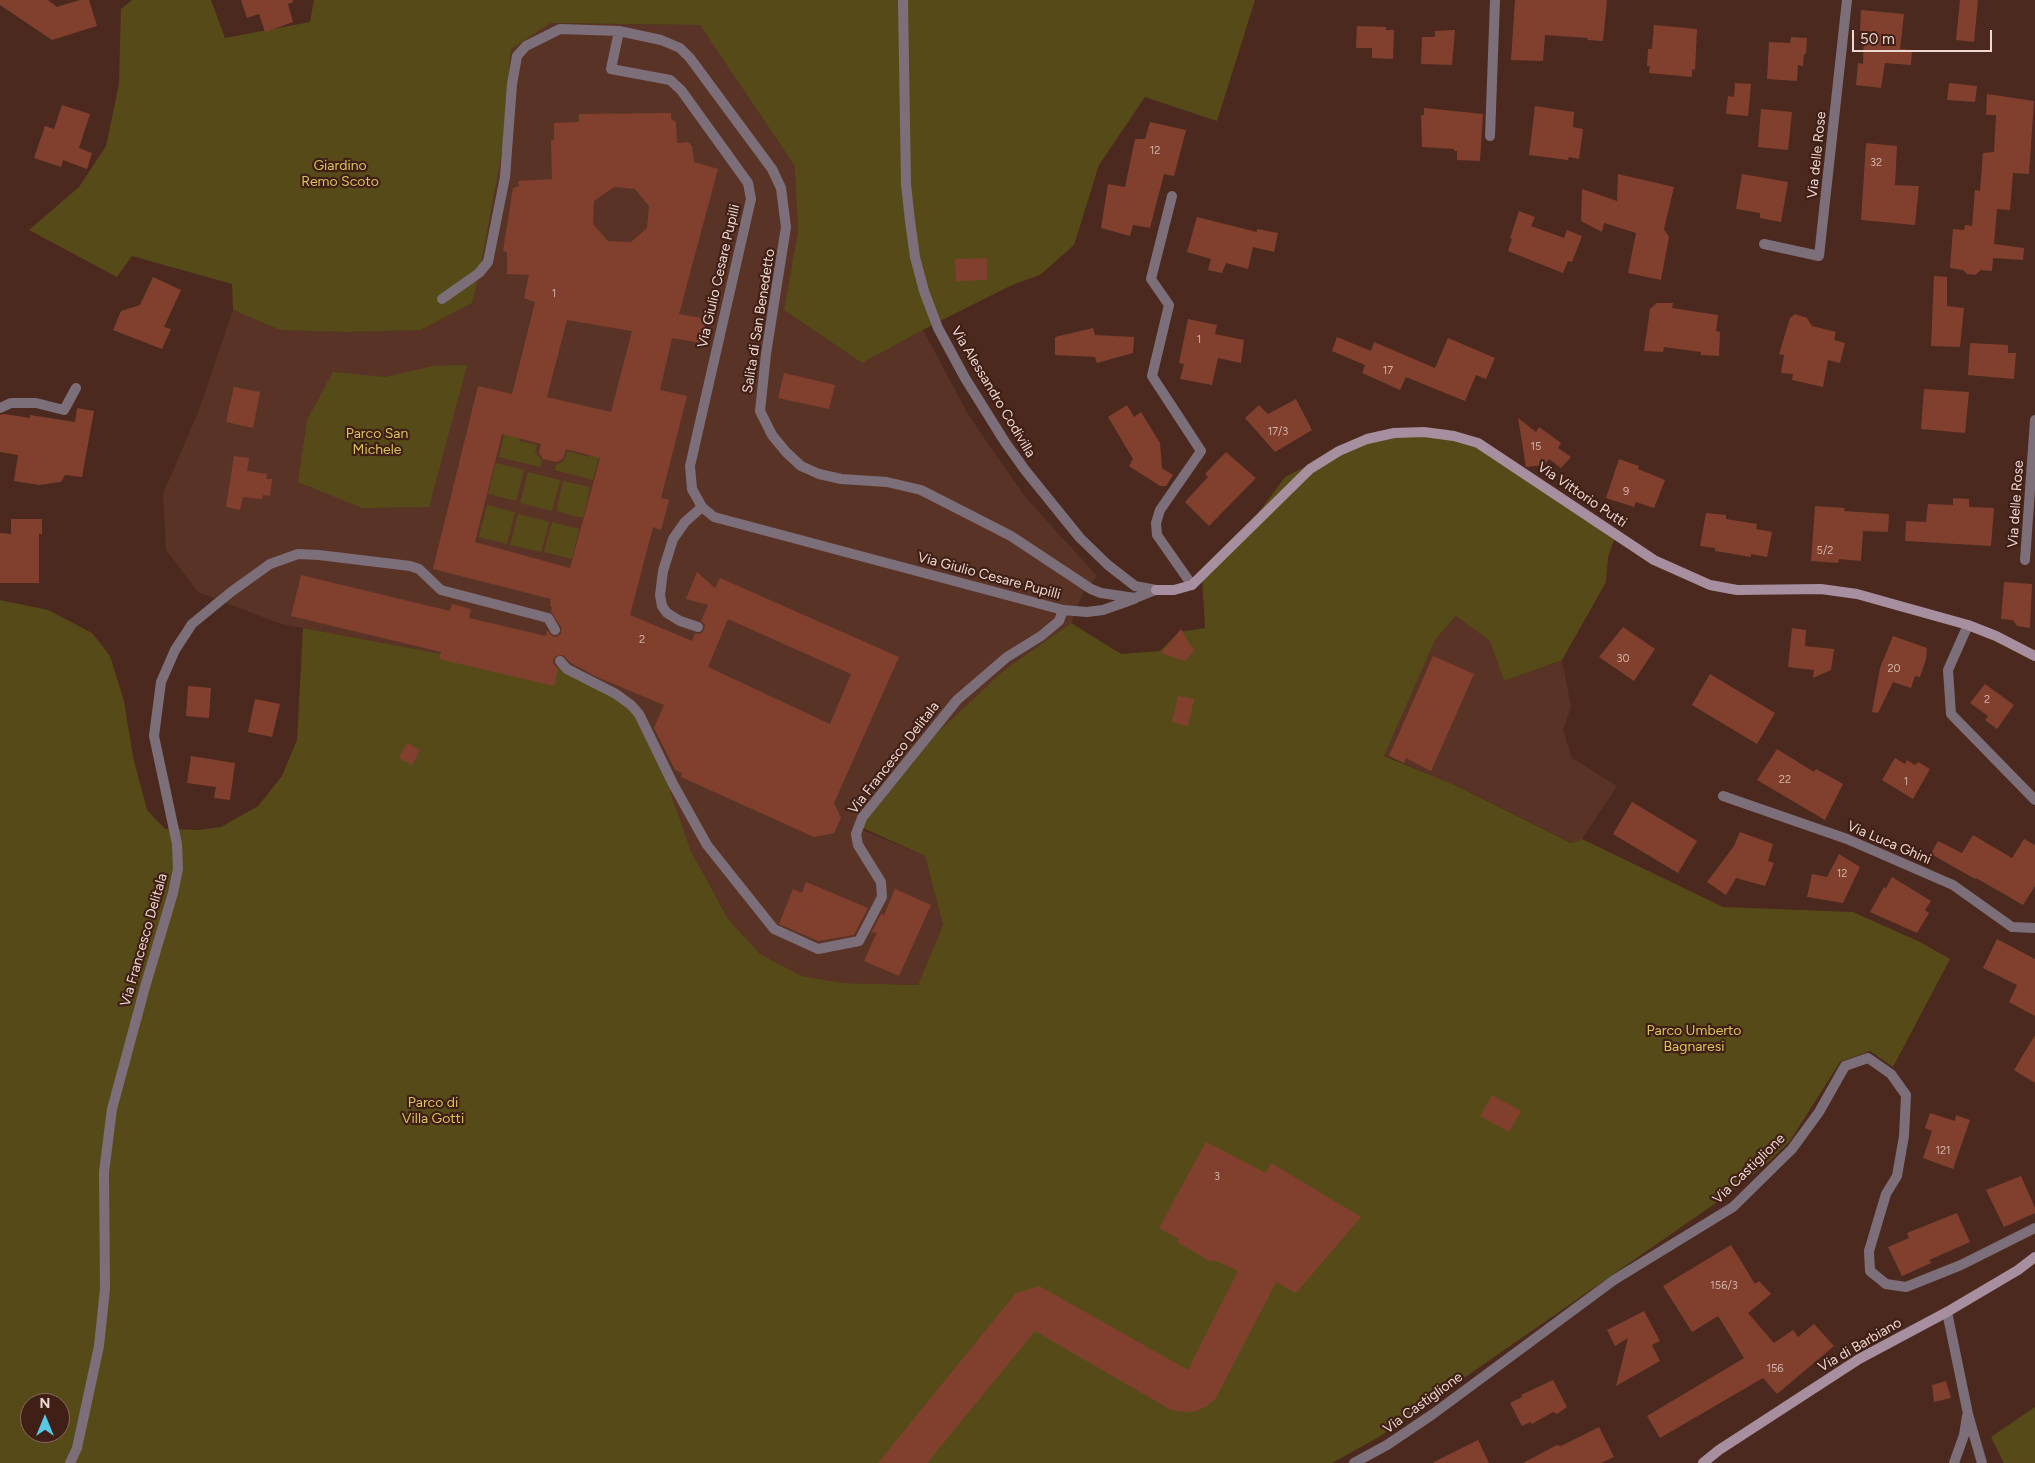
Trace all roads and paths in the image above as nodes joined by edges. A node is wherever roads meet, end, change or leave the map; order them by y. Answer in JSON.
{"nodes":[{"id":1,"x":903,"y":0,"type":"edge"},
{"id":2,"x":1495,"y":0,"type":"edge"},
{"id":3,"x":1847,"y":0,"type":"edge"},
{"id":4,"x":619,"y":31,"type":"junction"},
{"id":5,"x":1490,"y":136,"type":"dead end"},
{"id":6,"x":1172,"y":196,"type":"dead end"},
{"id":7,"x":1764,"y":244,"type":"dead end"},
{"id":8,"x":442,"y":299,"type":"dead end"},
{"id":9,"x":76,"y":388,"type":"dead end"},
{"id":10,"x":0,"y":408,"type":"edge"},
{"id":11,"x":2035,"y":420,"type":"edge"},
{"id":12,"x":702,"y":507,"type":"junction"},
{"id":13,"x":2026,"y":560,"type":"dead end"},
{"id":14,"x":1192,"y":585,"type":"junction"},
{"id":15,"x":1156,"y":590,"type":"junction"},
{"id":16,"x":1135,"y":598,"type":"junction"},
{"id":17,"x":1063,"y":610,"type":"junction"},
{"id":18,"x":1968,"y":625,"type":"junction"},
{"id":19,"x":698,"y":627,"type":"dead end"},
{"id":20,"x":555,"y":630,"type":"dead end"},
{"id":21,"x":2035,"y":656,"type":"edge"},
{"id":22,"x":560,"y":660,"type":"dead end"},
{"id":23,"x":1723,"y":796,"type":"dead end"},
{"id":24,"x":2035,"y":800,"type":"edge"},
{"id":25,"x":2035,"y":928,"type":"edge"},
{"id":26,"x":2035,"y":1228,"type":"edge"},
{"id":27,"x":2035,"y":1257,"type":"edge"},
{"id":28,"x":1948,"y":1312,"type":"junction"},
{"id":29,"x":1968,"y":1414,"type":"junction"},
{"id":30,"x":70,"y":1463,"type":"edge"},
{"id":31,"x":1354,"y":1463,"type":"edge"},
{"id":32,"x":1703,"y":1463,"type":"edge"},
{"id":33,"x":1954,"y":1463,"type":"edge"},
{"id":34,"x":1982,"y":1463,"type":"edge"}],
"edges":[{"from":1,"to":15,"type":"street","name":"Via Alessandro Codivilla"},
{"from":2,"to":5,"type":"street"},
{"from":3,"to":7,"type":"street","name":"Via delle Rose"},
{"from":4,"to":8,"type":"street","name":"Salita di San Benedetto"},
{"from":4,"to":12,"type":"street","name":"Via Giulio Cesare Pupilli"},
{"from":4,"to":16,"type":"street","name":"Salita di San Benedetto"},
{"from":6,"to":14,"type":"street"},
{"from":9,"to":10,"type":"street"},
{"from":11,"to":13,"type":"street","name":"Via delle Rose"},
{"from":12,"to":17,"type":"street","name":"Via Giulio Cesare Pupilli"},
{"from":12,"to":19,"type":"street"},
{"from":14,"to":15,"type":"street"},
{"from":14,"to":18,"type":"street","name":"Via Vittorio Putti"},
{"from":15,"to":16,"type":"street","name":"Via Giulio Cesare Pupilli"},
{"from":16,"to":17,"type":"street","name":"Via Giulio Cesare Pupilli"},
{"from":17,"to":22,"type":"street","name":"Via Francesco Delitala"},
{"from":18,"to":21,"type":"street","name":"Via Vittorio Putti"},
{"from":18,"to":24,"type":"street"},
{"from":20,"to":30,"type":"street","name":"Via Francesco Delitala"},
{"from":23,"to":25,"type":"street","name":"Via Luca Ghini"},
{"from":26,"to":31,"type":"street","name":"Via Castiglione"},
{"from":27,"to":28,"type":"street","name":"Via di Barbiano"},
{"from":28,"to":29,"type":"street"},
{"from":28,"to":32,"type":"street","name":"Via di Barbiano"},
{"from":29,"to":33,"type":"street"},
{"from":29,"to":34,"type":"street"}]}
